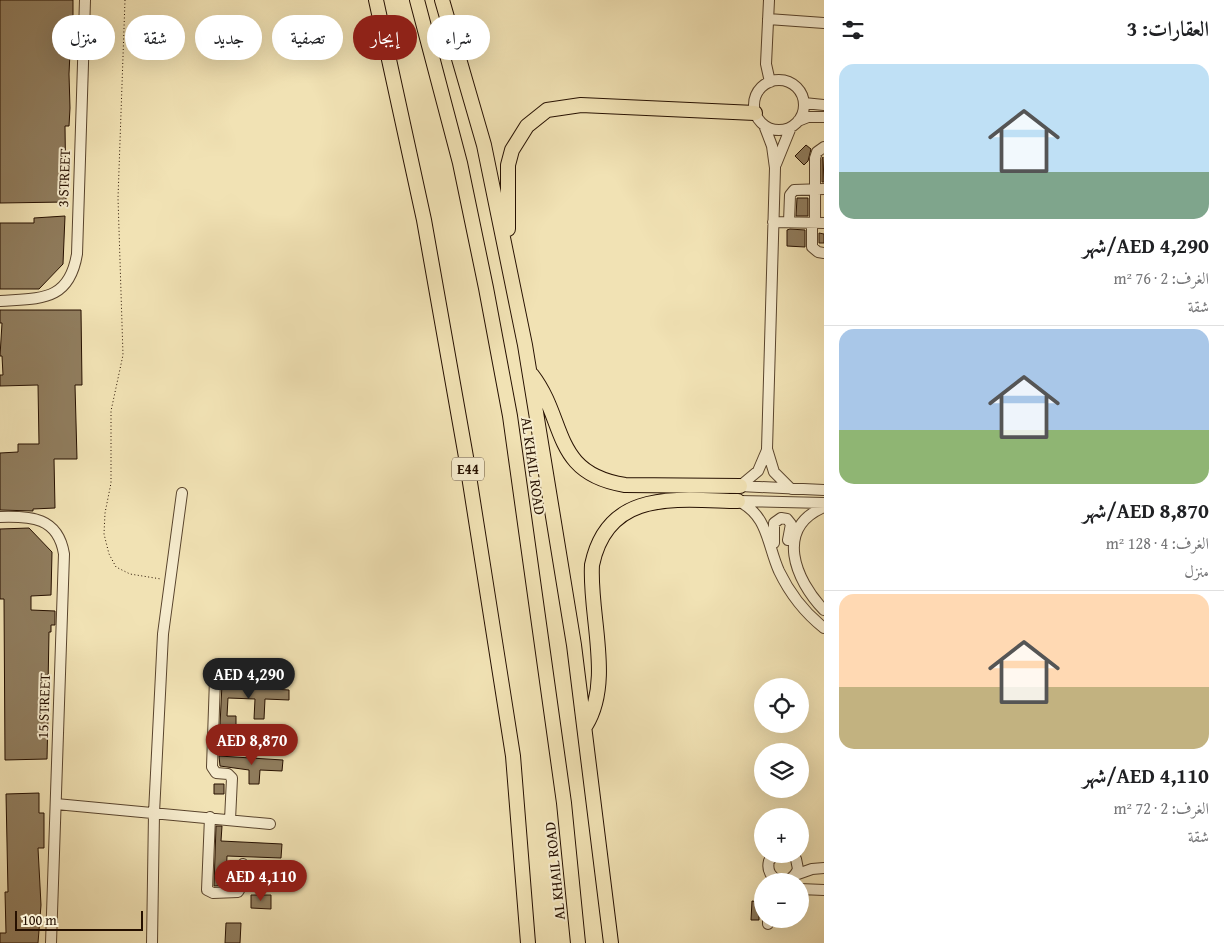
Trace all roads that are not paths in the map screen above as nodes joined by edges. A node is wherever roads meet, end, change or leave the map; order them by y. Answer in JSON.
{"nodes":[{"id":1,"x":85,"y":0,"type":"edge"},
{"id":2,"x":376,"y":0,"type":"edge"},
{"id":3,"x":417,"y":0,"type":"edge"},
{"id":4,"x":442,"y":0,"type":"edge"},
{"id":5,"x":769,"y":0,"type":"edge"},
{"id":6,"x":768,"y":19,"type":"junction"},
{"id":7,"x":824,"y":24,"type":"edge"},
{"id":8,"x":770,"y":82,"type":"junction"},
{"id":9,"x":804,"y":103,"type":"junction"},
{"id":10,"x":824,"y":104,"type":"edge"},
{"id":11,"x":755,"y":114,"type":"junction"},
{"id":12,"x":824,"y":116,"type":"edge"},
{"id":13,"x":794,"y":124,"type":"junction"},
{"id":14,"x":764,"y":125,"type":"junction"},
{"id":15,"x":824,"y":147,"type":"edge"},
{"id":16,"x":775,"y":168,"type":"junction"},
{"id":17,"x":820,"y":189,"type":"edge"},
{"id":18,"x":773,"y":222,"type":"junction"},
{"id":19,"x":789,"y":222,"type":"junction"},
{"id":20,"x":817,"y":223,"type":"edge"},
{"id":21,"x":824,"y":253,"type":"edge"},
{"id":22,"x":507,"y":255,"type":"junction"},
{"id":23,"x":0,"y":300,"type":"edge"},
{"id":24,"x":529,"y":371,"type":"junction"},
{"id":25,"x":767,"y":449,"type":"junction"},
{"id":26,"x":740,"y":486,"type":"junction"},
{"id":27,"x":791,"y":489,"type":"junction"},
{"id":28,"x":824,"y":490,"type":"edge"},
{"id":29,"x":182,"y":493,"type":"dead end"},
{"id":30,"x":738,"y":501,"type":"junction"},
{"id":31,"x":824,"y":505,"type":"edge"},
{"id":32,"x":0,"y":516,"type":"edge"},
{"id":33,"x":775,"y":560,"type":"junction"},
{"id":34,"x":799,"y":573,"type":"junction"},
{"id":35,"x":824,"y":610,"type":"edge"},
{"id":36,"x":824,"y":628,"type":"edge"},
{"id":37,"x":283,"y":676,"type":"dead end"},
{"id":38,"x":586,"y":725,"type":"junction"},
{"id":39,"x":213,"y":737,"type":"junction"},
{"id":40,"x":271,"y":741,"type":"dead end"},
{"id":41,"x":56,"y":804,"type":"junction"},
{"id":42,"x":154,"y":813,"type":"junction"},
{"id":43,"x":210,"y":817,"type":"junction"},
{"id":44,"x":230,"y":820,"type":"junction"},
{"id":45,"x":270,"y":824,"type":"dead end"},
{"id":46,"x":809,"y":862,"type":"edge"},
{"id":47,"x":243,"y":864,"type":"dead end"},
{"id":48,"x":821,"y":868,"type":"edge"},
{"id":49,"x":807,"y":873,"type":"edge"},
{"id":50,"x":809,"y":889,"type":"edge"},
{"id":51,"x":824,"y":890,"type":"edge"},
{"id":52,"x":50,"y":943,"type":"edge"},
{"id":53,"x":152,"y":943,"type":"edge"},
{"id":54,"x":528,"y":943,"type":"edge"},
{"id":55,"x":578,"y":943,"type":"edge"},
{"id":56,"x":611,"y":943,"type":"edge"}],
"edges":[{"from":1,"to":23,"type":"street","name":"3 STREET"},
{"from":2,"to":54,"type":"highway","name":"AL KHAIL ROAD","number":"E44"},
{"from":3,"to":55,"type":"highway","name":"AL KHAIL ROAD"},
{"from":4,"to":22,"type":"highway"},
{"from":5,"to":6,"type":"street"},
{"from":6,"to":7,"type":"street"},
{"from":6,"to":8,"type":"street"},
{"from":8,"to":9,"type":"street"},
{"from":8,"to":11,"type":"street"},
{"from":9,"to":10,"type":"street"},
{"from":9,"to":13,"type":"street"},
{"from":11,"to":14,"type":"street"},
{"from":11,"to":22,"type":"highway"},
{"from":12,"to":13,"type":"street"},
{"from":13,"to":14,"type":"street"},
{"from":13,"to":16,"type":"street"},
{"from":14,"to":16,"type":"street"},
{"from":15,"to":17,"type":"street"},
{"from":16,"to":18,"type":"street"},
{"from":17,"to":19,"type":"street"},
{"from":17,"to":20,"type":"street"},
{"from":18,"to":19,"type":"street"},
{"from":18,"to":25,"type":"street"},
{"from":19,"to":20,"type":"street"},
{"from":20,"to":21,"type":"street"},
{"from":22,"to":24,"type":"highway"},
{"from":24,"to":26,"type":"highway"},
{"from":24,"to":38,"type":"highway"},
{"from":25,"to":26,"type":"street"},
{"from":25,"to":27,"type":"street"},
{"from":26,"to":27,"type":"street"},
{"from":27,"to":28,"type":"street"},
{"from":29,"to":42,"type":"street"},
{"from":30,"to":31,"type":"street"},
{"from":30,"to":33,"type":"street"},
{"from":30,"to":38,"type":"highway"},
{"from":31,"to":34,"type":"street"},
{"from":32,"to":41,"type":"street","name":"15 STREET"},
{"from":33,"to":34,"type":"street"},
{"from":33,"to":36,"type":"street"},
{"from":34,"to":35,"type":"street"},
{"from":37,"to":39,"type":"street"},
{"from":38,"to":56,"type":"highway"},
{"from":39,"to":40,"type":"street"},
{"from":39,"to":44,"type":"street"},
{"from":41,"to":42,"type":"street"},
{"from":41,"to":52,"type":"street","name":"15 STREET"},
{"from":42,"to":43,"type":"street"},
{"from":42,"to":53,"type":"street"},
{"from":43,"to":44,"type":"street"},
{"from":43,"to":47,"type":"street"},
{"from":44,"to":45,"type":"street"},
{"from":46,"to":48,"type":"street"},
{"from":48,"to":49,"type":"street"},
{"from":50,"to":51,"type":"street"}]}
